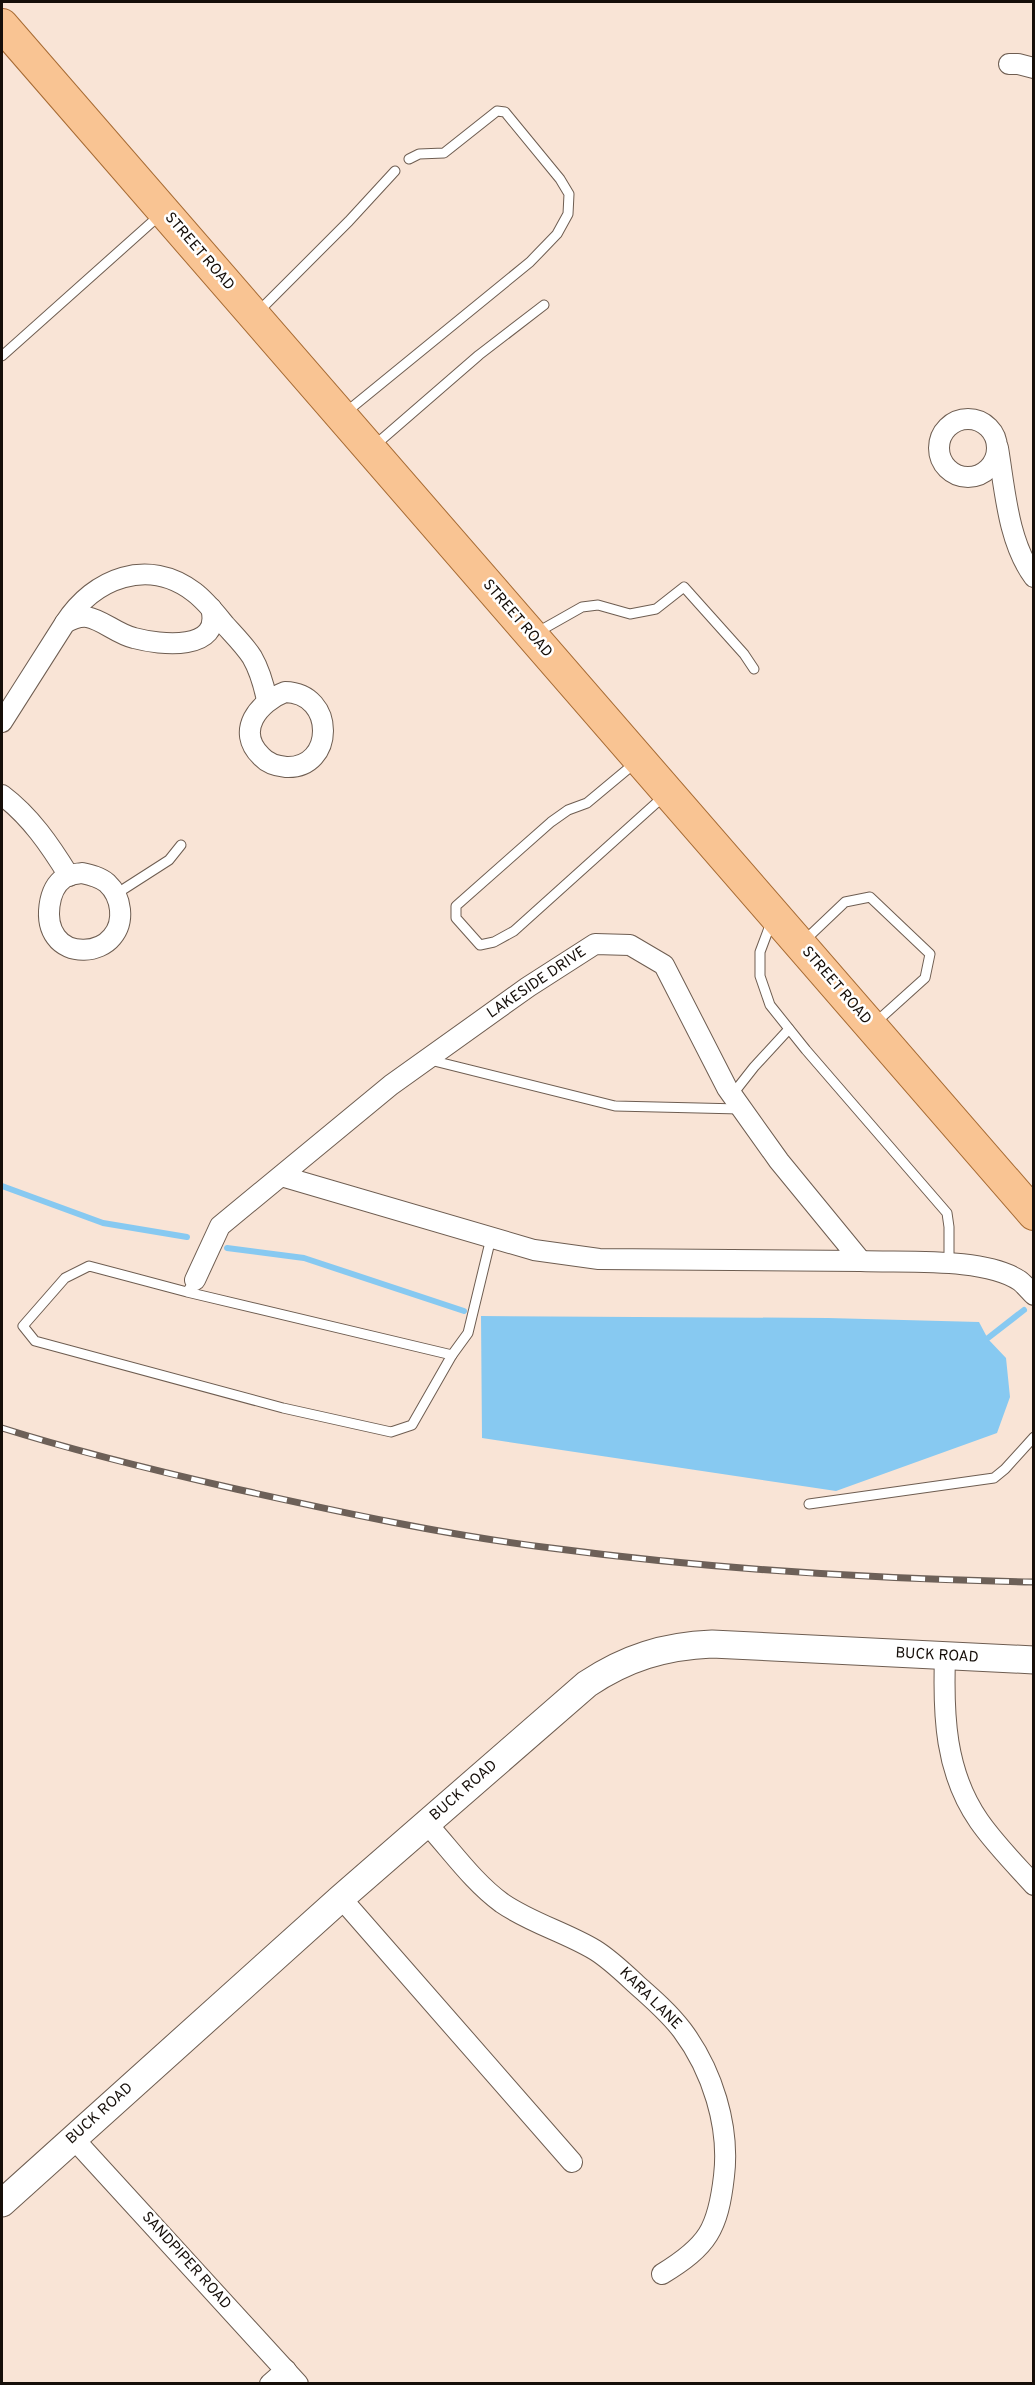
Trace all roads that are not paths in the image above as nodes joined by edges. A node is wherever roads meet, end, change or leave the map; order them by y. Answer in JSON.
{"nodes":[{"id":1,"x":2,"y":25,"type":"edge"},
{"id":2,"x":1009,"y":64,"type":"dead end"},
{"id":3,"x":1034,"y":68,"type":"edge"},
{"id":4,"x":409,"y":159,"type":"dead end"},
{"id":5,"x":395,"y":171,"type":"dead end"},
{"id":6,"x":163,"y":212,"type":"junction"},
{"id":7,"x":544,"y":305,"type":"dead end"},
{"id":8,"x":254,"y":316,"type":"junction"},
{"id":9,"x":2,"y":356,"type":"edge"},
{"id":10,"x":341,"y":416,"type":"junction"},
{"id":11,"x":998,"y":446,"type":"dead end"},
{"id":12,"x":370,"y":450,"type":"junction"},
{"id":13,"x":1034,"y":577,"type":"edge"},
{"id":14,"x":211,"y":608,"type":"junction"},
{"id":15,"x":64,"y":623,"type":"junction"},
{"id":16,"x":531,"y":635,"type":"junction"},
{"id":17,"x":754,"y":669,"type":"dead end"},
{"id":18,"x":267,"y":700,"type":"dead end"},
{"id":19,"x":2,"y":722,"type":"edge"},
{"id":20,"x":639,"y":759,"type":"junction"},
{"id":21,"x":668,"y":793,"type":"junction"},
{"id":22,"x":2,"y":795,"type":"edge"},
{"id":23,"x":181,"y":845,"type":"dead end"},
{"id":24,"x":69,"y":876,"type":"junction"},
{"id":25,"x":116,"y":894,"type":"junction"},
{"id":26,"x":774,"y":915,"type":"junction"},
{"id":27,"x":800,"y":945,"type":"junction"},
{"id":28,"x":871,"y":1026,"type":"junction"},
{"id":29,"x":789,"y":1029,"type":"junction"},
{"id":30,"x":428,"y":1059,"type":"junction"},
{"id":31,"x":737,"y":1102,"type":"junction"},
{"id":32,"x":281,"y":1176,"type":"junction"},
{"id":33,"x":1034,"y":1214,"type":"edge"},
{"id":34,"x":491,"y":1238,"type":"junction"},
{"id":35,"x":861,"y":1261,"type":"junction"},
{"id":36,"x":949,"y":1264,"type":"junction"},
{"id":37,"x":191,"y":1286,"type":"junction"},
{"id":38,"x":1034,"y":1294,"type":"edge"},
{"id":39,"x":452,"y":1355,"type":"junction"},
{"id":40,"x":1034,"y":1437,"type":"edge"},
{"id":41,"x":1030,"y":1446,"type":"edge"},
{"id":42,"x":809,"y":1504,"type":"dead end"},
{"id":43,"x":945,"y":1657,"type":"junction"},
{"id":44,"x":1034,"y":1660,"type":"edge"},
{"id":45,"x":427,"y":1824,"type":"junction"},
{"id":46,"x":1034,"y":1885,"type":"edge"},
{"id":47,"x":341,"y":1898,"type":"junction"},
{"id":48,"x":74,"y":2138,"type":"junction"},
{"id":49,"x":572,"y":2162,"type":"dead end"},
{"id":50,"x":2,"y":2203,"type":"edge"},
{"id":51,"x":662,"y":2274,"type":"dead end"},
{"id":52,"x":292,"y":2377,"type":"edge"},
{"id":53,"x":270,"y":2384,"type":"edge"}],
"edges":[{"from":1,"to":6,"type":"main road","name":"STREET ROAD"},
{"from":2,"to":3,"type":"street"},
{"from":4,"to":10,"type":"lane"},
{"from":5,"to":8,"type":"lane"},
{"from":6,"to":8,"type":"main road","name":"STREET ROAD"},
{"from":6,"to":9,"type":"lane"},
{"from":7,"to":12,"type":"lane"},
{"from":8,"to":10,"type":"main road","name":"STREET ROAD"},
{"from":10,"to":12,"type":"main road","name":"STREET ROAD"},
{"from":11,"to":13,"type":"street"},
{"from":12,"to":16,"type":"main road","name":"STREET ROAD"},
{"from":14,"to":15,"type":"street"},
{"from":14,"to":15,"type":"street"},
{"from":14,"to":18,"type":"street"},
{"from":15,"to":19,"type":"street"},
{"from":16,"to":17,"type":"lane"},
{"from":16,"to":20,"type":"main road","name":"STREET ROAD"},
{"from":20,"to":21,"type":"main road","name":"STREET ROAD"},
{"from":20,"to":21,"type":"lane"},
{"from":21,"to":26,"type":"main road","name":"STREET ROAD"},
{"from":22,"to":24,"type":"street"},
{"from":23,"to":25,"type":"lane"},
{"from":24,"to":25,"type":"street"},
{"from":24,"to":25,"type":"street"},
{"from":26,"to":27,"type":"main road","name":"STREET ROAD"},
{"from":26,"to":29,"type":"lane"},
{"from":27,"to":28,"type":"main road","name":"STREET ROAD"},
{"from":27,"to":28,"type":"lane"},
{"from":28,"to":33,"type":"main road","name":"STREET ROAD"},
{"from":29,"to":31,"type":"lane"},
{"from":29,"to":36,"type":"lane"},
{"from":30,"to":31,"type":"lane"},
{"from":30,"to":31,"type":"street","name":"LAKESIDE DRIVE"},
{"from":30,"to":32,"type":"street","name":"LAKESIDE DRIVE"},
{"from":31,"to":35,"type":"street","name":"LAKESIDE DRIVE"},
{"from":32,"to":34,"type":"street"},
{"from":32,"to":37,"type":"street","name":"LAKESIDE DRIVE"},
{"from":34,"to":35,"type":"street"},
{"from":34,"to":39,"type":"lane"},
{"from":35,"to":36,"type":"street"},
{"from":36,"to":38,"type":"street"},
{"from":37,"to":39,"type":"lane"},
{"from":37,"to":39,"type":"lane"},
{"from":40,"to":41,"type":"lane"},
{"from":41,"to":42,"type":"lane"},
{"from":43,"to":44,"type":"street","name":"BUCK ROAD"},
{"from":43,"to":45,"type":"street","name":"BUCK ROAD"},
{"from":43,"to":46,"type":"street"},
{"from":45,"to":47,"type":"street","name":"BUCK ROAD"},
{"from":45,"to":51,"type":"street","name":"KARA LANE"},
{"from":47,"to":48,"type":"street","name":"BUCK ROAD"},
{"from":47,"to":49,"type":"street"},
{"from":48,"to":50,"type":"street","name":"BUCK ROAD"},
{"from":48,"to":52,"type":"street","name":"SANDPIPER ROAD"},
{"from":52,"to":53,"type":"street"}]}
